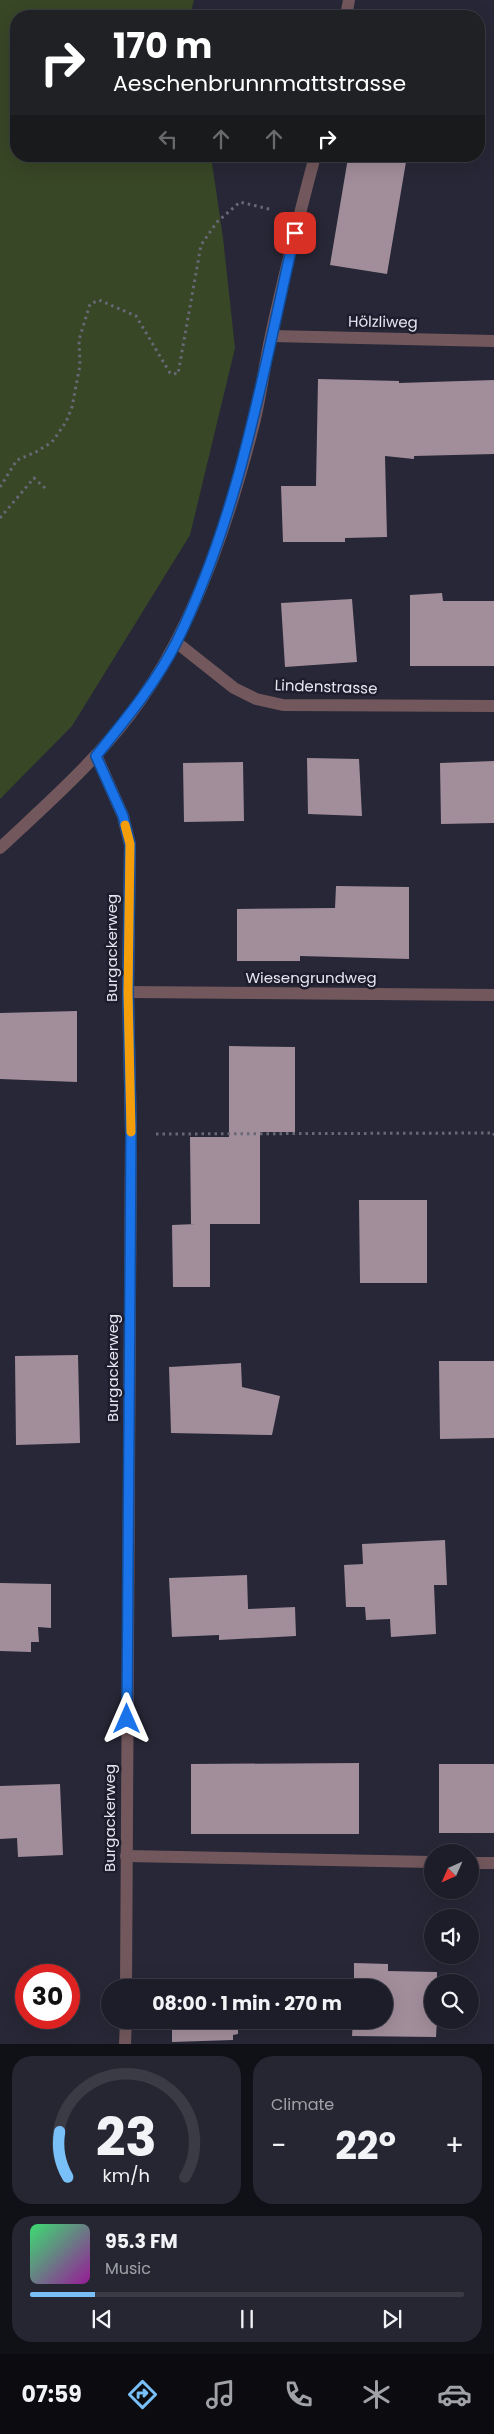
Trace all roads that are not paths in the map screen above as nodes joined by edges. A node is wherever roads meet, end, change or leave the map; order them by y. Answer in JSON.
{"nodes":[{"id":1,"x":313,"y":162,"type":"edge"},
{"id":2,"x":271,"y":336,"type":"junction"},
{"id":3,"x":494,"y":341,"type":"edge"},
{"id":4,"x":176,"y":642,"type":"junction"},
{"id":5,"x":494,"y":706,"type":"edge"},
{"id":6,"x":96,"y":756,"type":"junction"},
{"id":7,"x":0,"y":848,"type":"edge"},
{"id":8,"x":128,"y":992,"type":"junction"},
{"id":9,"x":494,"y":995,"type":"edge"},
{"id":10,"x":126,"y":1856,"type":"junction"},
{"id":11,"x":424,"y":1862,"type":"edge"},
{"id":12,"x":479,"y":1863,"type":"edge"},
{"id":13,"x":494,"y":1863,"type":"edge"},
{"id":14,"x":126,"y":1979,"type":"edge"},
{"id":15,"x":126,"y":2029,"type":"edge"},
{"id":16,"x":125,"y":2044,"type":"edge"}],
"edges":[{"from":1,"to":2,"type":"street"},
{"from":2,"to":3,"type":"street","name":"Hölzliweg"},
{"from":2,"to":4,"type":"street"},
{"from":4,"to":5,"type":"street","name":"Lindenstrasse"},
{"from":4,"to":6,"type":"street"},
{"from":6,"to":7,"type":"street"},
{"from":6,"to":8,"type":"street","name":"Burgackerweg"},
{"from":8,"to":9,"type":"street","name":"Wiesengrundweg"},
{"from":8,"to":10,"type":"street","name":"Burgackerweg"},
{"from":10,"to":11,"type":"street"},
{"from":10,"to":14,"type":"street","name":"Burgackerweg"},
{"from":12,"to":13,"type":"street"},
{"from":15,"to":16,"type":"street"}]}
